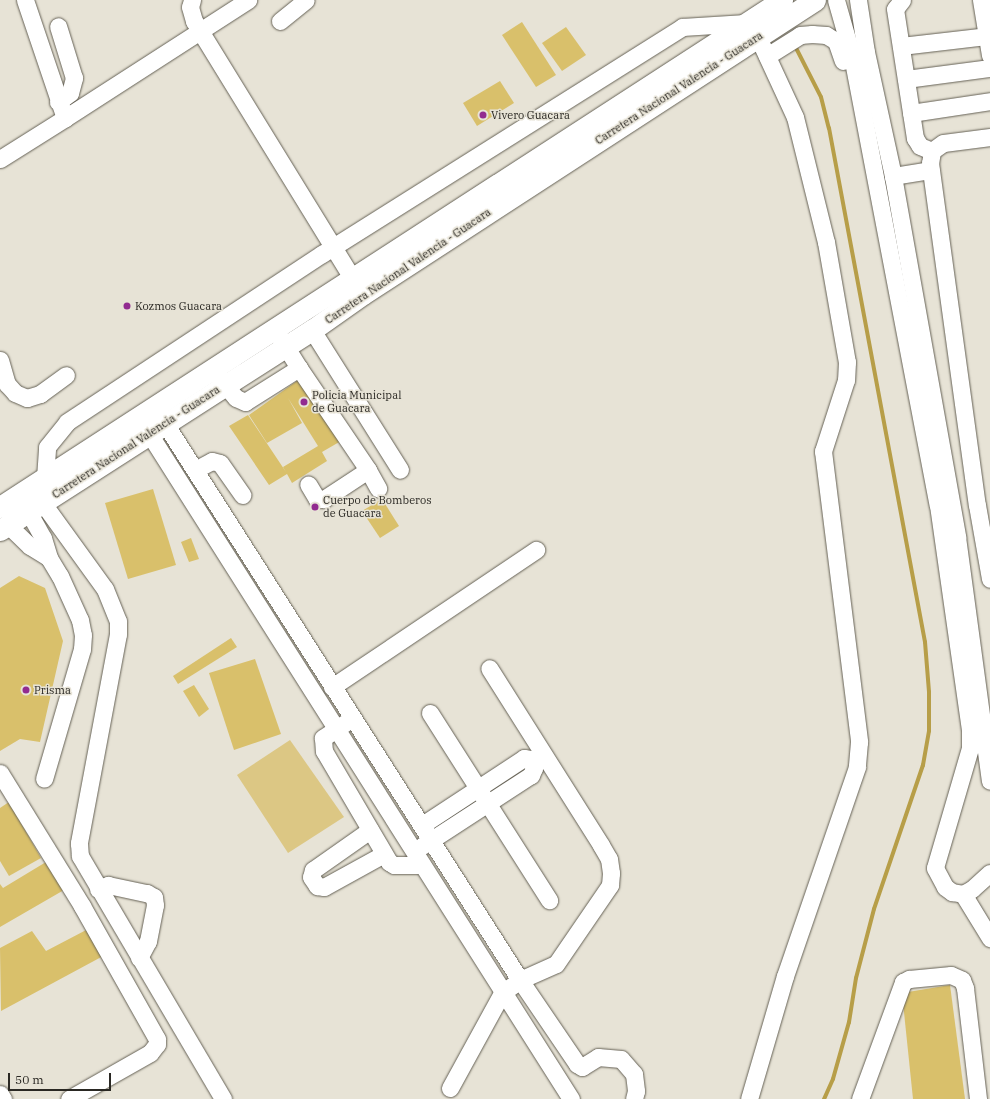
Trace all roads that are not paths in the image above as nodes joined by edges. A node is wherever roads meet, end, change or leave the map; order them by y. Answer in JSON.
{"nodes":[{"id":1,"x":25,"y":0,"type":"edge"},
{"id":2,"x":192,"y":0,"type":"edge"},
{"id":3,"x":248,"y":0,"type":"edge"},
{"id":4,"x":306,"y":0,"type":"edge"},
{"id":5,"x":816,"y":0,"type":"edge"},
{"id":6,"x":836,"y":0,"type":"edge"},
{"id":7,"x":858,"y":0,"type":"edge"},
{"id":8,"x":902,"y":0,"type":"edge"},
{"id":9,"x":981,"y":0,"type":"edge"},
{"id":10,"x":280,"y":22,"type":"dead end"},
{"id":11,"x":770,"y":22,"type":"edge"},
{"id":12,"x":58,"y":26,"type":"dead end"},
{"id":13,"x":202,"y":31,"type":"junction"},
{"id":14,"x":988,"y":36,"type":"junction"},
{"id":15,"x":901,"y":46,"type":"junction"},
{"id":16,"x":990,"y":55,"type":"edge"},
{"id":17,"x":990,"y":68,"type":"edge"},
{"id":18,"x":856,"y":76,"type":"junction"},
{"id":19,"x":906,"y":79,"type":"junction"},
{"id":20,"x":990,"y":101,"type":"edge"},
{"id":21,"x":58,"y":102,"type":"junction"},
{"id":22,"x":911,"y":113,"type":"junction"},
{"id":23,"x":65,"y":118,"type":"junction"},
{"id":24,"x":990,"y":137,"type":"edge"},
{"id":25,"x":932,"y":151,"type":"junction"},
{"id":26,"x":0,"y":159,"type":"edge"},
{"id":27,"x":931,"y":170,"type":"junction"},
{"id":28,"x":893,"y":176,"type":"junction"},
{"id":29,"x":335,"y":247,"type":"junction"},
{"id":30,"x":358,"y":286,"type":"junction"},
{"id":31,"x":274,"y":329,"type":"junction"},
{"id":32,"x":312,"y":330,"type":"junction"},
{"id":33,"x":286,"y":346,"type":"junction"},
{"id":34,"x":248,"y":358,"type":"junction"},
{"id":35,"x":0,"y":360,"type":"edge"},
{"id":36,"x":212,"y":368,"type":"junction"},
{"id":37,"x":299,"y":368,"type":"junction"},
{"id":38,"x":66,"y":376,"type":"dead end"},
{"id":39,"x":225,"y":384,"type":"junction"},
{"id":40,"x":270,"y":386,"type":"junction"},
{"id":41,"x":152,"y":420,"type":"junction"},
{"id":42,"x":194,"y":470,"type":"junction"},
{"id":43,"x":368,"y":470,"type":"junction"},
{"id":44,"x":400,"y":470,"type":"dead end"},
{"id":45,"x":45,"y":478,"type":"junction"},
{"id":46,"x":308,"y":484,"type":"dead end"},
{"id":47,"x":378,"y":488,"type":"dead end"},
{"id":48,"x":242,"y":495,"type":"dead end"},
{"id":49,"x":35,"y":507,"type":"junction"},
{"id":50,"x":3,"y":521,"type":"edge"},
{"id":51,"x":536,"y":550,"type":"dead end"},
{"id":52,"x":49,"y":558,"type":"junction"},
{"id":53,"x":990,"y":579,"type":"edge"},
{"id":54,"x":489,"y":668,"type":"dead end"},
{"id":55,"x":332,"y":687,"type":"junction"},
{"id":56,"x":430,"y":713,"type":"dead end"},
{"id":57,"x":352,"y":719,"type":"junction"},
{"id":58,"x":335,"y":728,"type":"junction"},
{"id":59,"x":0,"y":773,"type":"edge"},
{"id":60,"x":44,"y":779,"type":"dead end"},
{"id":61,"x":990,"y":781,"type":"edge"},
{"id":62,"x":477,"y":789,"type":"junction"},
{"id":63,"x":488,"y":804,"type":"junction"},
{"id":64,"x":422,"y":825,"type":"junction"},
{"id":65,"x":370,"y":830,"type":"junction"},
{"id":66,"x":431,"y":841,"type":"junction"},
{"id":67,"x":384,"y":854,"type":"junction"},
{"id":68,"x":418,"y":858,"type":"junction"},
{"id":69,"x":990,"y":873,"type":"edge"},
{"id":70,"x":98,"y":889,"type":"junction"},
{"id":71,"x":962,"y":894,"type":"junction"},
{"id":72,"x":549,"y":900,"type":"dead end"},
{"id":73,"x":990,"y":938,"type":"edge"},
{"id":74,"x":139,"y":958,"type":"junction"},
{"id":75,"x":520,"y":980,"type":"junction"},
{"id":76,"x":502,"y":994,"type":"junction"},
{"id":77,"x":450,"y":1088,"type":"dead end"},
{"id":78,"x":0,"y":1094,"type":"edge"},
{"id":79,"x":3,"y":1099,"type":"edge"},
{"id":80,"x":69,"y":1099,"type":"edge"},
{"id":81,"x":223,"y":1099,"type":"edge"},
{"id":82,"x":571,"y":1099,"type":"edge"},
{"id":83,"x":634,"y":1099,"type":"edge"},
{"id":84,"x":749,"y":1099,"type":"edge"},
{"id":85,"x":860,"y":1099,"type":"edge"},
{"id":86,"x":978,"y":1099,"type":"edge"}],
"edges":[{"from":1,"to":21,"type":"street"},
{"from":2,"to":13,"type":"street"},
{"from":3,"to":13,"type":"street"},
{"from":4,"to":10,"type":"street"},
{"from":5,"to":11,"type":"main road","name":"Carretera Nacional Valencia - Guacara"},
{"from":6,"to":18,"type":"street"},
{"from":7,"to":28,"type":"street"},
{"from":8,"to":15,"type":"street"},
{"from":9,"to":14,"type":"street"},
{"from":11,"to":18,"type":"street"},
{"from":11,"to":29,"type":"street"},
{"from":11,"to":30,"type":"main road","name":"Carretera Nacional Valencia - Guacara"},
{"from":11,"to":84,"type":"street"},
{"from":12,"to":21,"type":"street"},
{"from":13,"to":23,"type":"street"},
{"from":13,"to":29,"type":"street"},
{"from":14,"to":15,"type":"street"},
{"from":14,"to":16,"type":"street"},
{"from":15,"to":19,"type":"street"},
{"from":17,"to":19,"type":"street"},
{"from":18,"to":71,"type":"street"},
{"from":19,"to":22,"type":"street"},
{"from":20,"to":22,"type":"street"},
{"from":21,"to":23,"type":"street"},
{"from":22,"to":25,"type":"street"},
{"from":23,"to":26,"type":"street"},
{"from":24,"to":25,"type":"street"},
{"from":25,"to":27,"type":"street"},
{"from":27,"to":28,"type":"street"},
{"from":27,"to":53,"type":"street"},
{"from":28,"to":61,"type":"street"},
{"from":29,"to":30,"type":"street"},
{"from":29,"to":45,"type":"street"},
{"from":30,"to":31,"type":"main road","name":"Carretera Nacional Valencia - Guacara"},
{"from":30,"to":32,"type":"main road","name":"Carretera Nacional Valencia - Guacara"},
{"from":31,"to":33,"type":"street"},
{"from":31,"to":34,"type":"main road","name":"Carretera Nacional Valencia - Guacara"},
{"from":32,"to":33,"type":"main road","name":"Carretera Nacional Valencia - Guacara"},
{"from":32,"to":44,"type":"street"},
{"from":33,"to":34,"type":"main road","name":"Carretera Nacional Valencia - Guacara"},
{"from":33,"to":37,"type":"street"},
{"from":34,"to":36,"type":"main road","name":"Carretera Nacional Valencia - Guacara"},
{"from":34,"to":39,"type":"main road","name":"Carretera Nacional Valencia - Guacara"},
{"from":34,"to":40,"type":"street"},
{"from":35,"to":38,"type":"street"},
{"from":36,"to":39,"type":"street"},
{"from":36,"to":41,"type":"main road","name":"Carretera Nacional Valencia - Guacara"},
{"from":37,"to":40,"type":"street"},
{"from":37,"to":43,"type":"street"},
{"from":39,"to":40,"type":"street"},
{"from":39,"to":41,"type":"main road","name":"Carretera Nacional Valencia - Guacara"},
{"from":41,"to":42,"type":"street"},
{"from":41,"to":45,"type":"main road","name":"Carretera Nacional Valencia - Guacara"},
{"from":41,"to":49,"type":"main road","name":"Carretera Nacional Valencia - Guacara"},
{"from":41,"to":58,"type":"street"},
{"from":42,"to":48,"type":"street"},
{"from":42,"to":55,"type":"street"},
{"from":43,"to":46,"type":"street"},
{"from":43,"to":47,"type":"street"},
{"from":45,"to":50,"type":"main road","name":"Carretera Nacional Valencia - Guacara"},
{"from":49,"to":50,"type":"main road","name":"Carretera Nacional Valencia - Guacara"},
{"from":49,"to":52,"type":"street"},
{"from":49,"to":70,"type":"street"},
{"from":50,"to":52,"type":"street"},
{"from":51,"to":55,"type":"street"},
{"from":52,"to":60,"type":"street"},
{"from":54,"to":75,"type":"street"},
{"from":55,"to":57,"type":"street"},
{"from":56,"to":62,"type":"street"},
{"from":57,"to":58,"type":"street"},
{"from":57,"to":64,"type":"street"},
{"from":58,"to":65,"type":"street"},
{"from":58,"to":68,"type":"street"},
{"from":59,"to":80,"type":"street"},
{"from":62,"to":63,"type":"street"},
{"from":62,"to":63,"type":"street"},
{"from":62,"to":64,"type":"street"},
{"from":63,"to":66,"type":"street"},
{"from":63,"to":72,"type":"street"},
{"from":64,"to":66,"type":"street"},
{"from":65,"to":67,"type":"street"},
{"from":65,"to":67,"type":"street"},
{"from":66,"to":68,"type":"street"},
{"from":66,"to":75,"type":"street"},
{"from":67,"to":68,"type":"street"},
{"from":68,"to":76,"type":"street"},
{"from":69,"to":71,"type":"street"},
{"from":70,"to":74,"type":"street"},
{"from":70,"to":74,"type":"street"},
{"from":71,"to":73,"type":"street"},
{"from":74,"to":81,"type":"street"},
{"from":75,"to":76,"type":"street"},
{"from":75,"to":83,"type":"street"},
{"from":76,"to":77,"type":"street"},
{"from":76,"to":82,"type":"street"},
{"from":78,"to":79,"type":"street"},
{"from":85,"to":86,"type":"street"}]}
